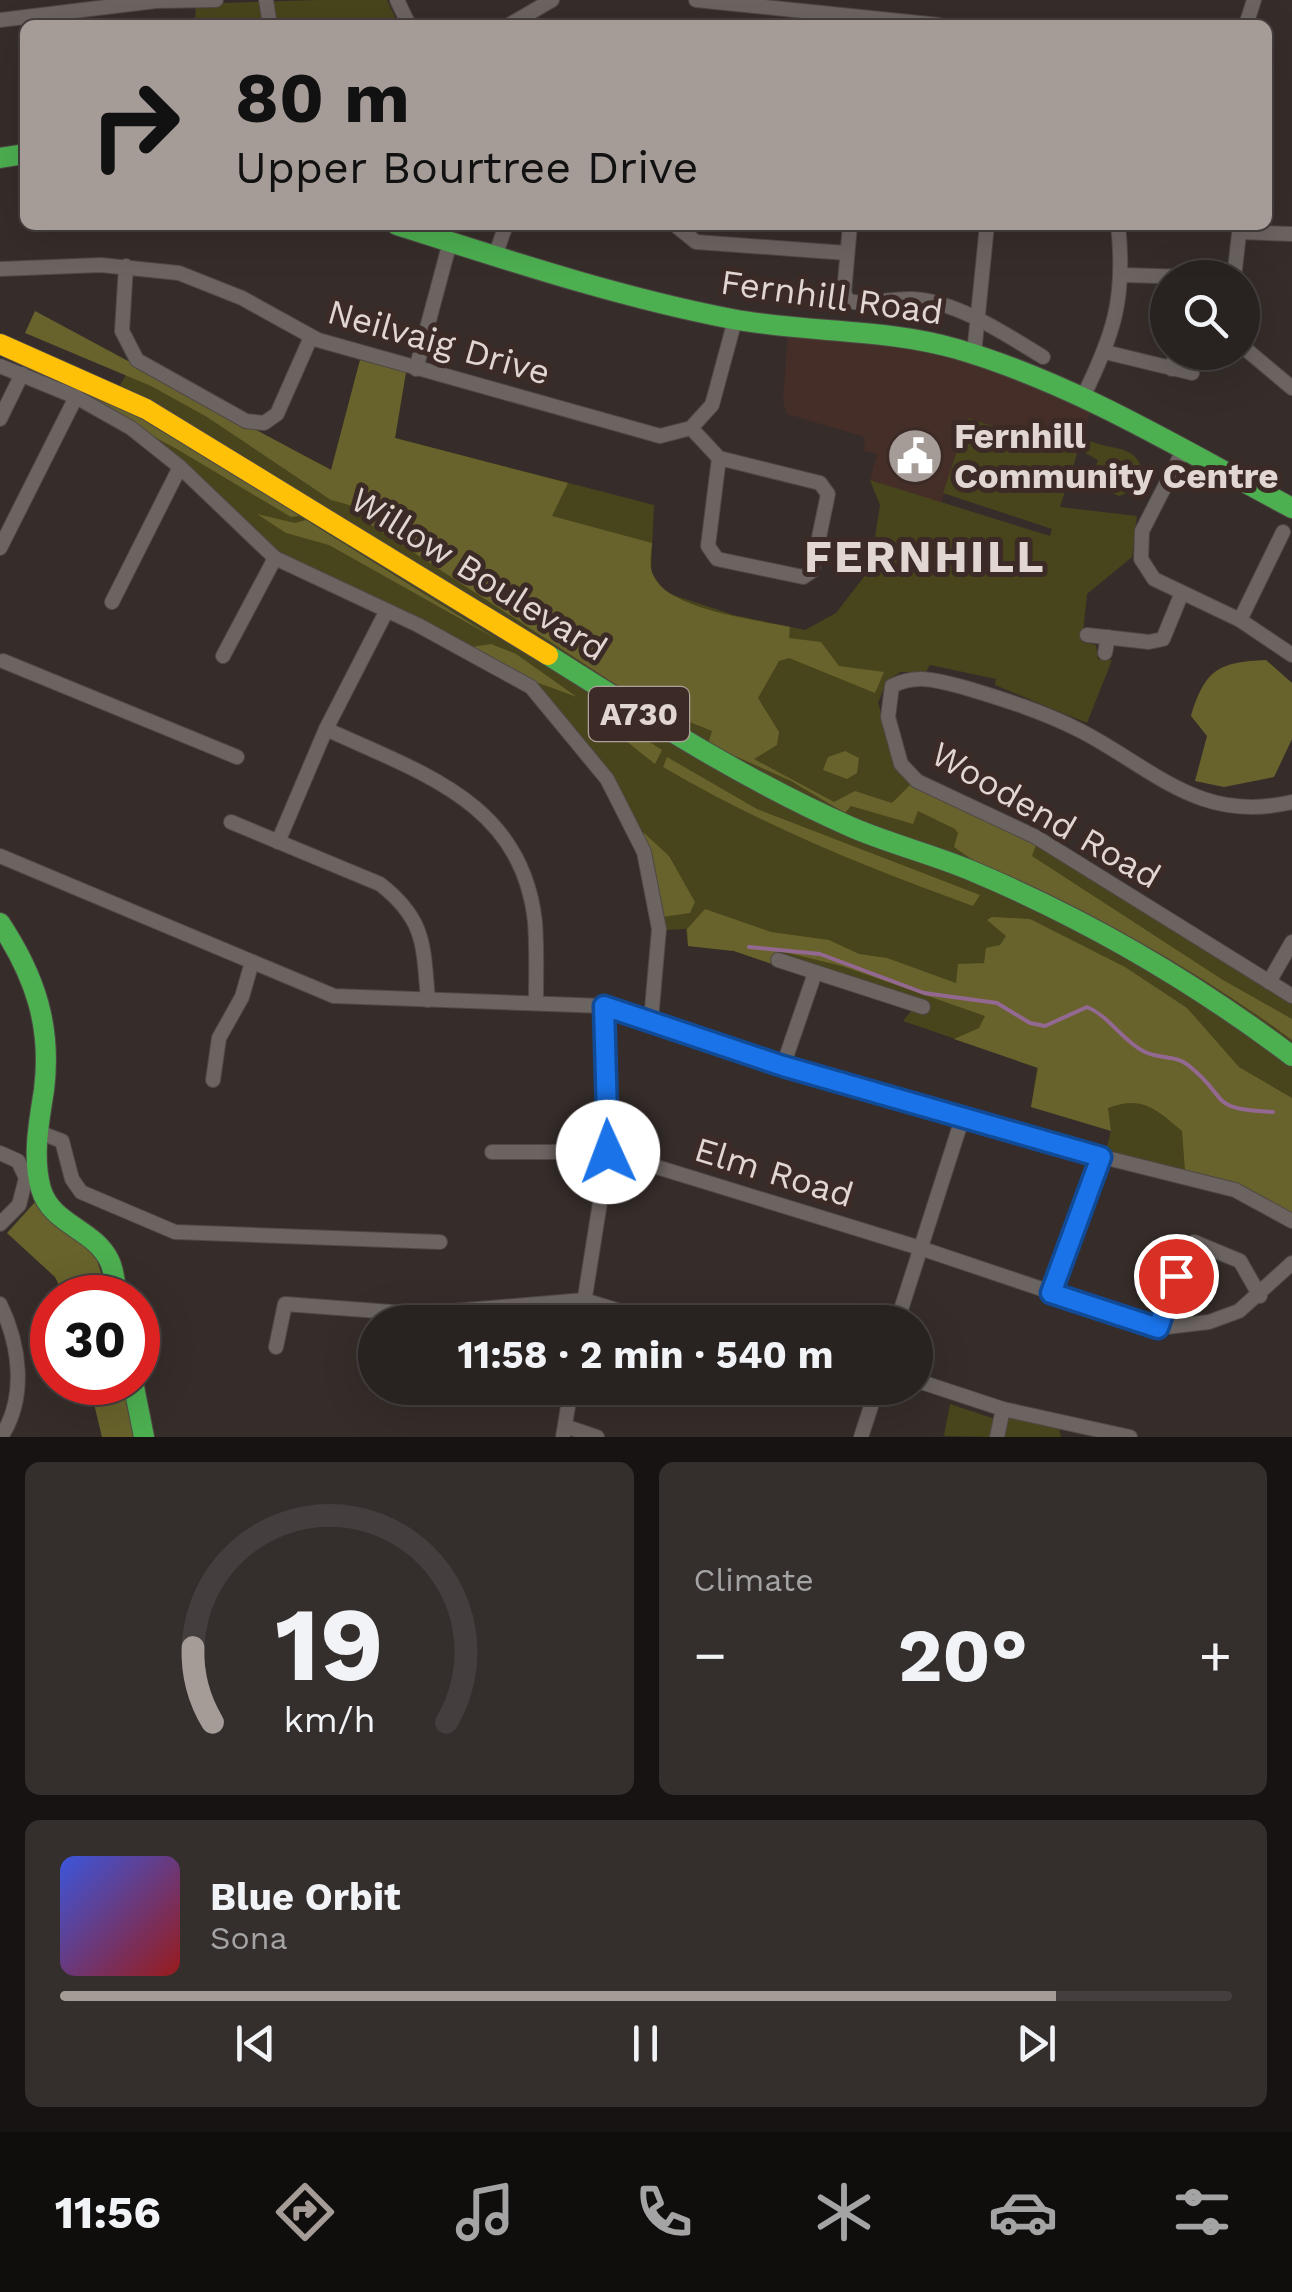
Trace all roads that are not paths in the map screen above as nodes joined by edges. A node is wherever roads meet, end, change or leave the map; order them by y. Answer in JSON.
{"nodes":[{"id":1,"x":216,"y":0,"type":"edge"},
{"id":2,"x":552,"y":0,"type":"edge"},
{"id":3,"x":696,"y":0,"type":"edge"},
{"id":4,"x":852,"y":8,"type":"edge"},
{"id":5,"x":0,"y":20,"type":"edge"},
{"id":6,"x":518,"y":20,"type":"edge"},
{"id":7,"x":913,"y":20,"type":"edge"},
{"id":8,"x":413,"y":230,"type":"edge"},
{"id":9,"x":504,"y":230,"type":"edge"},
{"id":10,"x":681,"y":230,"type":"edge"},
{"id":11,"x":849,"y":230,"type":"edge"},
{"id":12,"x":987,"y":230,"type":"edge"},
{"id":13,"x":1119,"y":230,"type":"edge"},
{"id":14,"x":1240,"y":230,"type":"edge"},
{"id":15,"x":1257,"y":230,"type":"edge"},
{"id":16,"x":1292,"y":234,"type":"edge"},
{"id":17,"x":450,"y":242,"type":"junction"},
{"id":18,"x":847,"y":253,"type":"junction"},
{"id":19,"x":494,"y":256,"type":"junction"},
{"id":20,"x":1236,"y":260,"type":"edge"},
{"id":21,"x":126,"y":266,"type":"junction"},
{"id":22,"x":0,"y":269,"type":"edge"},
{"id":23,"x":1124,"y":275,"type":"junction"},
{"id":24,"x":1150,"y":276,"type":"edge"},
{"id":25,"x":735,"y":320,"type":"junction"},
{"id":26,"x":978,"y":320,"type":"junction"},
{"id":27,"x":310,"y":337,"type":"junction"},
{"id":28,"x":0,"y":344,"type":"edge"},
{"id":29,"x":1105,"y":352,"type":"junction"},
{"id":30,"x":974,"y":354,"type":"junction"},
{"id":31,"x":1042,"y":357,"type":"dead end"},
{"id":32,"x":1260,"y":361,"type":"edge"},
{"id":33,"x":1150,"y":363,"type":"edge"},
{"id":34,"x":0,"y":366,"type":"edge"},
{"id":35,"x":416,"y":368,"type":"junction"},
{"id":36,"x":1177,"y":370,"type":"edge"},
{"id":37,"x":1192,"y":373,"type":"dead end"},
{"id":38,"x":22,"y":374,"type":"junction"},
{"id":39,"x":1292,"y":388,"type":"edge"},
{"id":40,"x":76,"y":397,"type":"junction"},
{"id":41,"x":1082,"y":399,"type":"junction"},
{"id":42,"x":0,"y":419,"type":"edge"},
{"id":43,"x":691,"y":428,"type":"junction"},
{"id":44,"x":1183,"y":451,"type":"junction"},
{"id":45,"x":719,"y":458,"type":"junction"},
{"id":46,"x":180,"y":466,"type":"junction"},
{"id":47,"x":1292,"y":508,"type":"edge"},
{"id":48,"x":1284,"y":532,"type":"dead end"},
{"id":49,"x":0,"y":548,"type":"edge"},
{"id":50,"x":274,"y":558,"type":"junction"},
{"id":51,"x":1181,"y":595,"type":"junction"},
{"id":52,"x":112,"y":602,"type":"dead end"},
{"id":53,"x":386,"y":612,"type":"junction"},
{"id":54,"x":1240,"y":620,"type":"junction"},
{"id":55,"x":1087,"y":635,"type":"dead end"},
{"id":56,"x":1292,"y":655,"type":"edge"},
{"id":57,"x":223,"y":656,"type":"dead end"},
{"id":58,"x":1,"y":663,"type":"edge"},
{"id":59,"x":326,"y":729,"type":"junction"},
{"id":60,"x":237,"y":758,"type":"dead end"},
{"id":61,"x":1292,"y":802,"type":"edge"},
{"id":62,"x":231,"y":822,"type":"dead end"},
{"id":63,"x":278,"y":842,"type":"junction"},
{"id":64,"x":0,"y":856,"type":"edge"},
{"id":65,"x":0,"y":923,"type":"edge"},
{"id":66,"x":1292,"y":942,"type":"edge"},
{"id":67,"x":778,"y":960,"type":"dead end"},
{"id":68,"x":252,"y":962,"type":"junction"},
{"id":69,"x":815,"y":972,"type":"junction"},
{"id":70,"x":1269,"y":982,"type":"junction"},
{"id":71,"x":1292,"y":996,"type":"edge"},
{"id":72,"x":428,"y":1000,"type":"junction"},
{"id":73,"x":536,"y":1000,"type":"junction"},
{"id":74,"x":604,"y":1006,"type":"junction"},
{"id":75,"x":923,"y":1007,"type":"dead end"},
{"id":76,"x":651,"y":1020,"type":"junction"},
{"id":77,"x":1292,"y":1056,"type":"edge"},
{"id":78,"x":783,"y":1066,"type":"junction"},
{"id":79,"x":213,"y":1080,"type":"dead end"},
{"id":80,"x":963,"y":1116,"type":"junction"},
{"id":81,"x":38,"y":1132,"type":"junction"},
{"id":82,"x":492,"y":1152,"type":"dead end"},
{"id":83,"x":608,"y":1152,"type":"junction"},
{"id":84,"x":0,"y":1154,"type":"edge"},
{"id":85,"x":1101,"y":1157,"type":"junction"},
{"id":86,"x":1292,"y":1221,"type":"edge"},
{"id":87,"x":0,"y":1224,"type":"edge"},
{"id":88,"x":440,"y":1242,"type":"dead end"},
{"id":89,"x":920,"y":1248,"type":"junction"},
{"id":90,"x":1292,"y":1263,"type":"edge"},
{"id":91,"x":113,"y":1275,"type":"edge"},
{"id":92,"x":1051,"y":1293,"type":"junction"},
{"id":93,"x":1260,"y":1296,"type":"junction"},
{"id":94,"x":584,"y":1300,"type":"junction"},
{"id":95,"x":0,"y":1304,"type":"edge"},
{"id":96,"x":583,"y":1305,"type":"edge"},
{"id":97,"x":600,"y":1305,"type":"edge"},
{"id":98,"x":902,"y":1305,"type":"edge"},
{"id":99,"x":1158,"y":1328,"type":"junction"},
{"id":100,"x":276,"y":1347,"type":"dead end"},
{"id":101,"x":933,"y":1386,"type":"edge"},
{"id":102,"x":138,"y":1405,"type":"edge"},
{"id":103,"x":568,"y":1405,"type":"edge"},
{"id":104,"x":871,"y":1405,"type":"edge"},
{"id":105,"x":1003,"y":1409,"type":"junction"},
{"id":106,"x":564,"y":1432,"type":"edge"},
{"id":107,"x":1,"y":1437,"type":"edge"},
{"id":108,"x":144,"y":1437,"type":"edge"},
{"id":109,"x":597,"y":1437,"type":"edge"},
{"id":110,"x":861,"y":1437,"type":"edge"},
{"id":111,"x":997,"y":1437,"type":"edge"},
{"id":112,"x":1130,"y":1437,"type":"edge"}],
"edges":[{"from":1,"to":5,"type":"street"},
{"from":2,"to":6,"type":"street"},
{"from":3,"to":4,"type":"street"},
{"from":4,"to":7,"type":"street"},
{"from":8,"to":17,"type":"main road","name":"Fernhill Road"},
{"from":9,"to":19,"type":"street"},
{"from":10,"to":18,"type":"street"},
{"from":11,"to":18,"type":"street"},
{"from":12,"to":26,"type":"street"},
{"from":13,"to":23,"type":"street"},
{"from":14,"to":20,"type":"street"},
{"from":15,"to":16,"type":"street"},
{"from":17,"to":19,"type":"main road","name":"Fernhill Road"},
{"from":17,"to":35,"type":"street"},
{"from":18,"to":26,"type":"street"},
{"from":19,"to":25,"type":"main road","name":"Fernhill Road"},
{"from":21,"to":22,"type":"street","name":"Neilvaig Drive"},
{"from":21,"to":27,"type":"street","name":"Neilvaig Drive"},
{"from":21,"to":27,"type":"street"},
{"from":23,"to":24,"type":"street"},
{"from":23,"to":29,"type":"street"},
{"from":25,"to":30,"type":"main road","name":"Fernhill Road"},
{"from":25,"to":43,"type":"street"},
{"from":26,"to":30,"type":"street"},
{"from":26,"to":31,"type":"street"},
{"from":27,"to":35,"type":"street","name":"Neilvaig Drive"},
{"from":28,"to":77,"type":"main road","name":"Willow Boulevard","number":"A730"},
{"from":29,"to":33,"type":"street"},
{"from":29,"to":41,"type":"street"},
{"from":30,"to":41,"type":"main road","name":"Fernhill Road"},
{"from":32,"to":39,"type":"street"},
{"from":34,"to":38,"type":"street"},
{"from":35,"to":43,"type":"street","name":"Neilvaig Drive"},
{"from":36,"to":37,"type":"street"},
{"from":38,"to":40,"type":"street"},
{"from":38,"to":42,"type":"street"},
{"from":40,"to":46,"type":"street"},
{"from":40,"to":49,"type":"street"},
{"from":41,"to":44,"type":"main road","name":"Fernhill Road"},
{"from":43,"to":45,"type":"street"},
{"from":44,"to":47,"type":"main road","name":"Fernhill Road"},
{"from":44,"to":51,"type":"street"},
{"from":45,"to":45,"type":"street"},
{"from":46,"to":50,"type":"street"},
{"from":46,"to":52,"type":"street"},
{"from":48,"to":54,"type":"street"},
{"from":50,"to":53,"type":"street"},
{"from":50,"to":57,"type":"street"},
{"from":51,"to":54,"type":"street"},
{"from":51,"to":55,"type":"street"},
{"from":53,"to":59,"type":"street"},
{"from":53,"to":76,"type":"street"},
{"from":54,"to":56,"type":"street"},
{"from":58,"to":60,"type":"street"},
{"from":59,"to":63,"type":"street"},
{"from":59,"to":73,"type":"street"},
{"from":61,"to":70,"type":"street","name":"Woodend Road"},
{"from":62,"to":63,"type":"street"},
{"from":63,"to":72,"type":"street"},
{"from":64,"to":68,"type":"street"},
{"from":65,"to":81,"type":"main road"},
{"from":66,"to":70,"type":"street"},
{"from":67,"to":69,"type":"street"},
{"from":68,"to":72,"type":"street"},
{"from":68,"to":79,"type":"street"},
{"from":69,"to":75,"type":"street"},
{"from":69,"to":78,"type":"street"},
{"from":70,"to":71,"type":"street","name":"Woodend Road"},
{"from":72,"to":73,"type":"street"},
{"from":73,"to":74,"type":"street"},
{"from":74,"to":76,"type":"street"},
{"from":74,"to":83,"type":"street"},
{"from":76,"to":78,"type":"street"},
{"from":78,"to":80,"type":"street"},
{"from":80,"to":85,"type":"street"},
{"from":80,"to":89,"type":"street"},
{"from":81,"to":88,"type":"street"},
{"from":81,"to":91,"type":"main road"},
{"from":82,"to":83,"type":"street","name":"Elm Road"},
{"from":83,"to":89,"type":"street","name":"Elm Road"},
{"from":83,"to":94,"type":"street"},
{"from":84,"to":87,"type":"street"},
{"from":85,"to":86,"type":"street"},
{"from":85,"to":92,"type":"street"},
{"from":89,"to":92,"type":"street","name":"Elm Road"},
{"from":89,"to":98,"type":"street"},
{"from":90,"to":93,"type":"street"},
{"from":92,"to":99,"type":"street","name":"Elm Road"},
{"from":93,"to":99,"type":"street"},
{"from":93,"to":99,"type":"street"},
{"from":94,"to":96,"type":"street"},
{"from":94,"to":97,"type":"street"},
{"from":94,"to":100,"type":"street"},
{"from":95,"to":107,"type":"street"},
{"from":101,"to":105,"type":"street"},
{"from":102,"to":108,"type":"main road"},
{"from":103,"to":106,"type":"street"},
{"from":104,"to":110,"type":"street"},
{"from":105,"to":111,"type":"street"},
{"from":105,"to":112,"type":"street"},
{"from":106,"to":109,"type":"street"}]}
